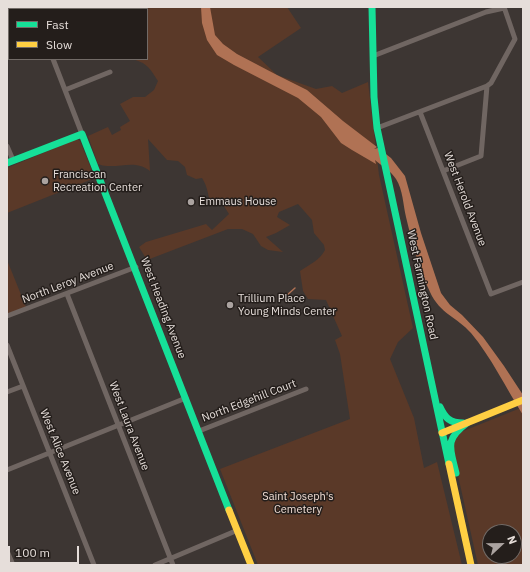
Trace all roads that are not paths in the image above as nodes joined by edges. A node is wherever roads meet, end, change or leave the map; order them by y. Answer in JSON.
{"nodes":[{"id":1,"x":372,"y":7,"type":"edge"},
{"id":2,"x":504,"y":8,"type":"edge"},
{"id":3,"x":373,"y":56,"type":"junction"},
{"id":4,"x":52,"y":60,"type":"edge"},
{"id":5,"x":110,"y":72,"type":"dead end"},
{"id":6,"x":487,"y":86,"type":"junction"},
{"id":7,"x":65,"y":90,"type":"junction"},
{"id":8,"x":420,"y":112,"type":"junction"},
{"id":9,"x":377,"y":128,"type":"junction"},
{"id":10,"x":82,"y":134,"type":"junction"},
{"id":11,"x":7,"y":146,"type":"edge"},
{"id":12,"x":10,"y":161,"type":"edge"},
{"id":13,"x":443,"y":171,"type":"junction"},
{"id":14,"x":136,"y":267,"type":"junction"},
{"id":15,"x":523,"y":282,"type":"edge"},
{"id":16,"x":67,"y":294,"type":"junction"},
{"id":17,"x":7,"y":316,"type":"edge"},
{"id":18,"x":7,"y":346,"type":"edge"},
{"id":19,"x":23,"y":386,"type":"junction"},
{"id":20,"x":433,"y":389,"type":"junction"},
{"id":21,"x":306,"y":390,"type":"dead end"},
{"id":22,"x":7,"y":392,"type":"edge"},
{"id":23,"x":186,"y":398,"type":"junction"},
{"id":24,"x":523,"y":400,"type":"edge"},
{"id":25,"x":467,"y":423,"type":"junction"},
{"id":26,"x":118,"y":425,"type":"junction"},
{"id":27,"x":199,"y":431,"type":"junction"},
{"id":28,"x":442,"y":433,"type":"junction"},
{"id":29,"x":49,"y":453,"type":"junction"},
{"id":30,"x":7,"y":470,"type":"edge"},
{"id":31,"x":461,"y":520,"type":"junction"},
{"id":32,"x":238,"y":530,"type":"junction"},
{"id":33,"x":7,"y":551,"type":"edge"},
{"id":34,"x":171,"y":559,"type":"junction"},
{"id":35,"x":13,"y":565,"type":"edge"},
{"id":36,"x":94,"y":565,"type":"edge"},
{"id":37,"x":155,"y":565,"type":"edge"},
{"id":38,"x":174,"y":565,"type":"edge"},
{"id":39,"x":252,"y":565,"type":"edge"},
{"id":40,"x":471,"y":565,"type":"edge"}],
"edges":[{"from":1,"to":3,"type":"street","name":"West Farmington Road"},
{"from":2,"to":3,"type":"street"},
{"from":2,"to":6,"type":"street"},
{"from":3,"to":9,"type":"street","name":"West Farmington Road"},
{"from":4,"to":7,"type":"street","name":"West Heading Avenue"},
{"from":5,"to":7,"type":"street"},
{"from":6,"to":8,"type":"street"},
{"from":6,"to":13,"type":"street"},
{"from":7,"to":10,"type":"street","name":"West Heading Avenue"},
{"from":8,"to":9,"type":"street"},
{"from":8,"to":13,"type":"street","name":"West Herold Avenue"},
{"from":9,"to":20,"type":"street","name":"West Farmington Road"},
{"from":10,"to":12,"type":"street"},
{"from":10,"to":14,"type":"street","name":"West Heading Avenue"},
{"from":11,"to":12,"type":"street"},
{"from":13,"to":15,"type":"street","name":"West Herold Avenue"},
{"from":14,"to":16,"type":"street","name":"North Leroy Avenue"},
{"from":14,"to":23,"type":"street","name":"West Heading Avenue"},
{"from":16,"to":17,"type":"street","name":"North Leroy Avenue"},
{"from":16,"to":26,"type":"street","name":"West Laura Avenue"},
{"from":18,"to":19,"type":"street","name":"West Alice Avenue"},
{"from":19,"to":22,"type":"street"},
{"from":19,"to":29,"type":"street","name":"West Alice Avenue"},
{"from":20,"to":25,"type":"street"},
{"from":20,"to":28,"type":"street","name":"West Farmington Road"},
{"from":21,"to":27,"type":"street","name":"North Edgehill Court"},
{"from":23,"to":26,"type":"street"},
{"from":23,"to":27,"type":"street","name":"West Heading Avenue"},
{"from":24,"to":25,"type":"street"},
{"from":25,"to":28,"type":"street"},
{"from":25,"to":31,"type":"street"},
{"from":26,"to":29,"type":"street"},
{"from":26,"to":34,"type":"street","name":"West Laura Avenue"},
{"from":27,"to":32,"type":"street","name":"West Heading Avenue"},
{"from":28,"to":31,"type":"street","name":"West Farmington Road"},
{"from":29,"to":30,"type":"street"},
{"from":29,"to":36,"type":"street","name":"West Alice Avenue"},
{"from":31,"to":40,"type":"street","name":"West Farmington Road"},
{"from":32,"to":34,"type":"street"},
{"from":32,"to":39,"type":"street","name":"West Heading Avenue"},
{"from":33,"to":35,"type":"street"},
{"from":34,"to":37,"type":"street"},
{"from":34,"to":38,"type":"street","name":"West Laura Avenue"}]}
